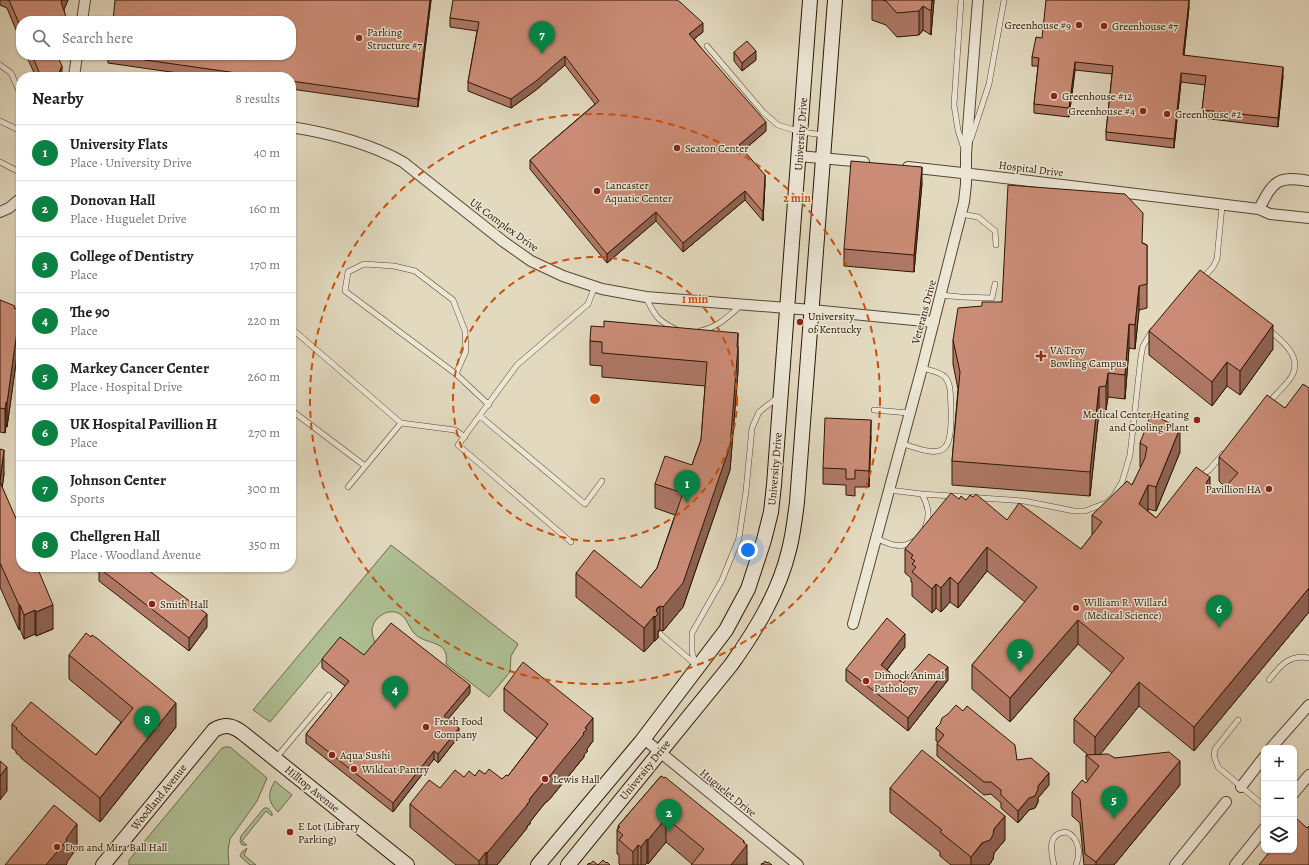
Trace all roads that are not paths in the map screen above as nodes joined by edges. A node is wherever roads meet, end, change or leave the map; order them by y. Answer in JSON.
{"nodes":[{"id":1,"x":85,"y":0,"type":"edge"},
{"id":2,"x":810,"y":0,"type":"edge"},
{"id":3,"x":836,"y":0,"type":"edge"},
{"id":4,"x":961,"y":0,"type":"edge"},
{"id":5,"x":978,"y":0,"type":"edge"},
{"id":6,"x":1004,"y":0,"type":"edge"},
{"id":7,"x":83,"y":16,"type":"edge"},
{"id":8,"x":707,"y":46,"type":"dead end"},
{"id":9,"x":76,"y":60,"type":"edge"},
{"id":10,"x":0,"y":65,"type":"edge"},
{"id":11,"x":75,"y":72,"type":"edge"},
{"id":12,"x":16,"y":84,"type":"edge"},
{"id":13,"x":0,"y":121,"type":"edge"},
{"id":14,"x":296,"y":128,"type":"edge"},
{"id":15,"x":16,"y":129,"type":"edge"},
{"id":16,"x":801,"y":132,"type":"junction"},
{"id":17,"x":825,"y":135,"type":"junction"},
{"id":18,"x":966,"y":154,"type":"junction"},
{"id":19,"x":799,"y":156,"type":"junction"},
{"id":20,"x":823,"y":158,"type":"junction"},
{"id":21,"x":0,"y":162,"type":"edge"},
{"id":22,"x":877,"y":164,"type":"edge"},
{"id":23,"x":900,"y":166,"type":"edge"},
{"id":24,"x":16,"y":170,"type":"edge"},
{"id":25,"x":966,"y":173,"type":"junction"},
{"id":26,"x":1309,"y":181,"type":"edge"},
{"id":27,"x":16,"y":202,"type":"edge"},
{"id":28,"x":1222,"y":206,"type":"junction"},
{"id":29,"x":1259,"y":210,"type":"junction"},
{"id":30,"x":0,"y":212,"type":"edge"},
{"id":31,"x":961,"y":214,"type":"junction"},
{"id":32,"x":1309,"y":218,"type":"edge"},
{"id":33,"x":996,"y":245,"type":"dead end"},
{"id":34,"x":1205,"y":276,"type":"junction"},
{"id":35,"x":1211,"y":281,"type":"edge"},
{"id":36,"x":1200,"y":282,"type":"edge"},
{"id":37,"x":995,"y":284,"type":"dead end"},
{"id":38,"x":595,"y":286,"type":"junction"},
{"id":39,"x":941,"y":294,"type":"junction"},
{"id":40,"x":646,"y":297,"type":"junction"},
{"id":41,"x":742,"y":304,"type":"junction"},
{"id":42,"x":787,"y":308,"type":"junction"},
{"id":43,"x":812,"y":310,"type":"junction"},
{"id":44,"x":934,"y":322,"type":"junction"},
{"id":45,"x":1262,"y":324,"type":"edge"},
{"id":46,"x":1155,"y":328,"type":"edge"},
{"id":47,"x":682,"y":331,"type":"edge"},
{"id":48,"x":296,"y":332,"type":"edge"},
{"id":49,"x":694,"y":333,"type":"edge"},
{"id":50,"x":922,"y":368,"type":"junction"},
{"id":51,"x":456,"y":374,"type":"junction"},
{"id":52,"x":781,"y":394,"type":"junction"},
{"id":53,"x":489,"y":405,"type":"junction"},
{"id":54,"x":1266,"y":405,"type":"edge"},
{"id":55,"x":874,"y":410,"type":"dead end"},
{"id":56,"x":909,"y":413,"type":"junction"},
{"id":57,"x":296,"y":414,"type":"edge"},
{"id":58,"x":480,"y":416,"type":"junction"},
{"id":59,"x":401,"y":423,"type":"junction"},
{"id":60,"x":465,"y":436,"type":"junction"},
{"id":61,"x":901,"y":443,"type":"junction"},
{"id":62,"x":1226,"y":451,"type":"edge"},
{"id":63,"x":365,"y":466,"type":"junction"},
{"id":64,"x":1196,"y":480,"type":"edge"},
{"id":65,"x":602,"y":481,"type":"dead end"},
{"id":66,"x":348,"y":487,"type":"dead end"},
{"id":67,"x":889,"y":490,"type":"junction"},
{"id":68,"x":922,"y":494,"type":"junction"},
{"id":69,"x":876,"y":538,"type":"junction"},
{"id":70,"x":571,"y":542,"type":"dead end"},
{"id":71,"x":853,"y":624,"type":"dead end"},
{"id":72,"x":660,"y":634,"type":"dead end"},
{"id":73,"x":1309,"y":658,"type":"edge"},
{"id":74,"x":697,"y":665,"type":"junction"},
{"id":75,"x":1269,"y":680,"type":"dead end"},
{"id":76,"x":329,"y":695,"type":"dead end"},
{"id":77,"x":1309,"y":704,"type":"edge"},
{"id":78,"x":1238,"y":720,"type":"dead end"},
{"id":79,"x":214,"y":730,"type":"joint"},
{"id":80,"x":644,"y":739,"type":"junction"},
{"id":81,"x":1274,"y":745,"type":"edge"},
{"id":82,"x":659,"y":752,"type":"junction"},
{"id":83,"x":276,"y":759,"type":"junction"},
{"id":84,"x":1261,"y":762,"type":"edge"},
{"id":85,"x":1308,"y":774,"type":"edge"},
{"id":86,"x":1241,"y":787,"type":"junction"},
{"id":87,"x":1297,"y":788,"type":"edge"},
{"id":88,"x":1226,"y":802,"type":"dead end"},
{"id":89,"x":1261,"y":804,"type":"edge"},
{"id":90,"x":1261,"y":834,"type":"edge"},
{"id":91,"x":103,"y":865,"type":"edge"},
{"id":92,"x":407,"y":865,"type":"edge"},
{"id":93,"x":538,"y":865,"type":"edge"},
{"id":94,"x":568,"y":865,"type":"edge"},
{"id":95,"x":798,"y":865,"type":"edge"},
{"id":96,"x":1054,"y":865,"type":"edge"},
{"id":97,"x":1076,"y":865,"type":"edge"},
{"id":98,"x":1175,"y":865,"type":"edge"},
{"id":99,"x":1235,"y":865,"type":"edge"}],
"edges":[{"from":1,"to":7,"type":"street"},
{"from":2,"to":16,"type":"street","name":"University Drive"},
{"from":3,"to":17,"type":"street","name":"University Drive"},
{"from":4,"to":18,"type":"lane"},
{"from":5,"to":18,"type":"street","name":"Veterans Drive"},
{"from":6,"to":18,"type":"lane"},
{"from":8,"to":16,"type":"lane"},
{"from":9,"to":11,"type":"street"},
{"from":10,"to":12,"type":"lane"},
{"from":13,"to":15,"type":"lane"},
{"from":14,"to":38,"type":"street","name":"Uk Complex Drive"},
{"from":16,"to":17,"type":"lane"},
{"from":16,"to":19,"type":"street","name":"University Drive"},
{"from":17,"to":20,"type":"street","name":"University Drive"},
{"from":18,"to":25,"type":"street","name":"Veterans Drive"},
{"from":19,"to":20,"type":"street"},
{"from":19,"to":42,"type":"street","name":"University Drive"},
{"from":20,"to":22,"type":"street"},
{"from":20,"to":43,"type":"street","name":"University Drive"},
{"from":21,"to":24,"type":"lane"},
{"from":23,"to":25,"type":"street","name":"Hospital Drive"},
{"from":25,"to":28,"type":"street","name":"Hospital Drive"},
{"from":25,"to":31,"type":"street","name":"Veterans Drive"},
{"from":26,"to":29,"type":"street"},
{"from":27,"to":30,"type":"street"},
{"from":28,"to":29,"type":"street","name":"Hospital Drive"},
{"from":28,"to":34,"type":"lane"},
{"from":29,"to":32,"type":"street","name":"Hospital Drive"},
{"from":31,"to":33,"type":"lane"},
{"from":31,"to":39,"type":"street","name":"Veterans Drive"},
{"from":34,"to":35,"type":"lane"},
{"from":34,"to":36,"type":"lane"},
{"from":37,"to":39,"type":"lane"},
{"from":38,"to":40,"type":"street","name":"Uk Complex Drive"},
{"from":38,"to":53,"type":"lane"},
{"from":39,"to":44,"type":"street","name":"Veterans Drive"},
{"from":40,"to":41,"type":"street","name":"Uk Complex Drive"},
{"from":40,"to":47,"type":"lane"},
{"from":41,"to":42,"type":"street","name":"Uk Complex Drive"},
{"from":41,"to":49,"type":"lane"},
{"from":42,"to":43,"type":"street","name":"Uk Complex Drive"},
{"from":42,"to":52,"type":"street","name":"University Drive"},
{"from":43,"to":44,"type":"street","name":"Uk Complex Drive"},
{"from":43,"to":82,"type":"street","name":"University Drive"},
{"from":44,"to":50,"type":"street","name":"Veterans Drive"},
{"from":45,"to":54,"type":"lane"},
{"from":46,"to":68,"type":"lane"},
{"from":48,"to":59,"type":"lane"},
{"from":50,"to":56,"type":"street","name":"Veterans Drive"},
{"from":50,"to":61,"type":"lane"},
{"from":51,"to":51,"type":"lane"},
{"from":51,"to":53,"type":"lane"},
{"from":52,"to":74,"type":"street","name":"University Drive"},
{"from":52,"to":74,"type":"lane"},
{"from":53,"to":58,"type":"lane"},
{"from":55,"to":56,"type":"lane"},
{"from":56,"to":61,"type":"street","name":"Veterans Drive"},
{"from":57,"to":63,"type":"lane"},
{"from":58,"to":60,"type":"lane"},
{"from":58,"to":65,"type":"lane"},
{"from":59,"to":60,"type":"lane"},
{"from":59,"to":63,"type":"lane"},
{"from":60,"to":70,"type":"lane"},
{"from":61,"to":67,"type":"street","name":"Veterans Drive"},
{"from":62,"to":64,"type":"lane"},
{"from":63,"to":66,"type":"lane"},
{"from":67,"to":68,"type":"lane"},
{"from":67,"to":69,"type":"street","name":"Veterans Drive"},
{"from":68,"to":69,"type":"lane"},
{"from":69,"to":71,"type":"street","name":"Veterans Drive"},
{"from":72,"to":74,"type":"lane"},
{"from":73,"to":75,"type":"lane"},
{"from":74,"to":80,"type":"street","name":"University Drive"},
{"from":76,"to":83,"type":"lane"},
{"from":77,"to":81,"type":"street"},
{"from":78,"to":86,"type":"lane"},
{"from":79,"to":83,"type":"street","name":"Hilltop Avenue"},
{"from":79,"to":91,"type":"street","name":"Woodland Avenue"},
{"from":80,"to":82,"type":"street","name":"Huguelet Drive"},
{"from":80,"to":93,"type":"street","name":"University Drive"},
{"from":82,"to":94,"type":"street","name":"University Drive"},
{"from":82,"to":95,"type":"street","name":"Huguelet Drive"},
{"from":83,"to":92,"type":"street","name":"Hilltop Avenue"},
{"from":84,"to":86,"type":"street"},
{"from":85,"to":87,"type":"street"},
{"from":86,"to":89,"type":"lane"},
{"from":88,"to":98,"type":"street"},
{"from":90,"to":99,"type":"street"},
{"from":96,"to":97,"type":"lane"}]}
